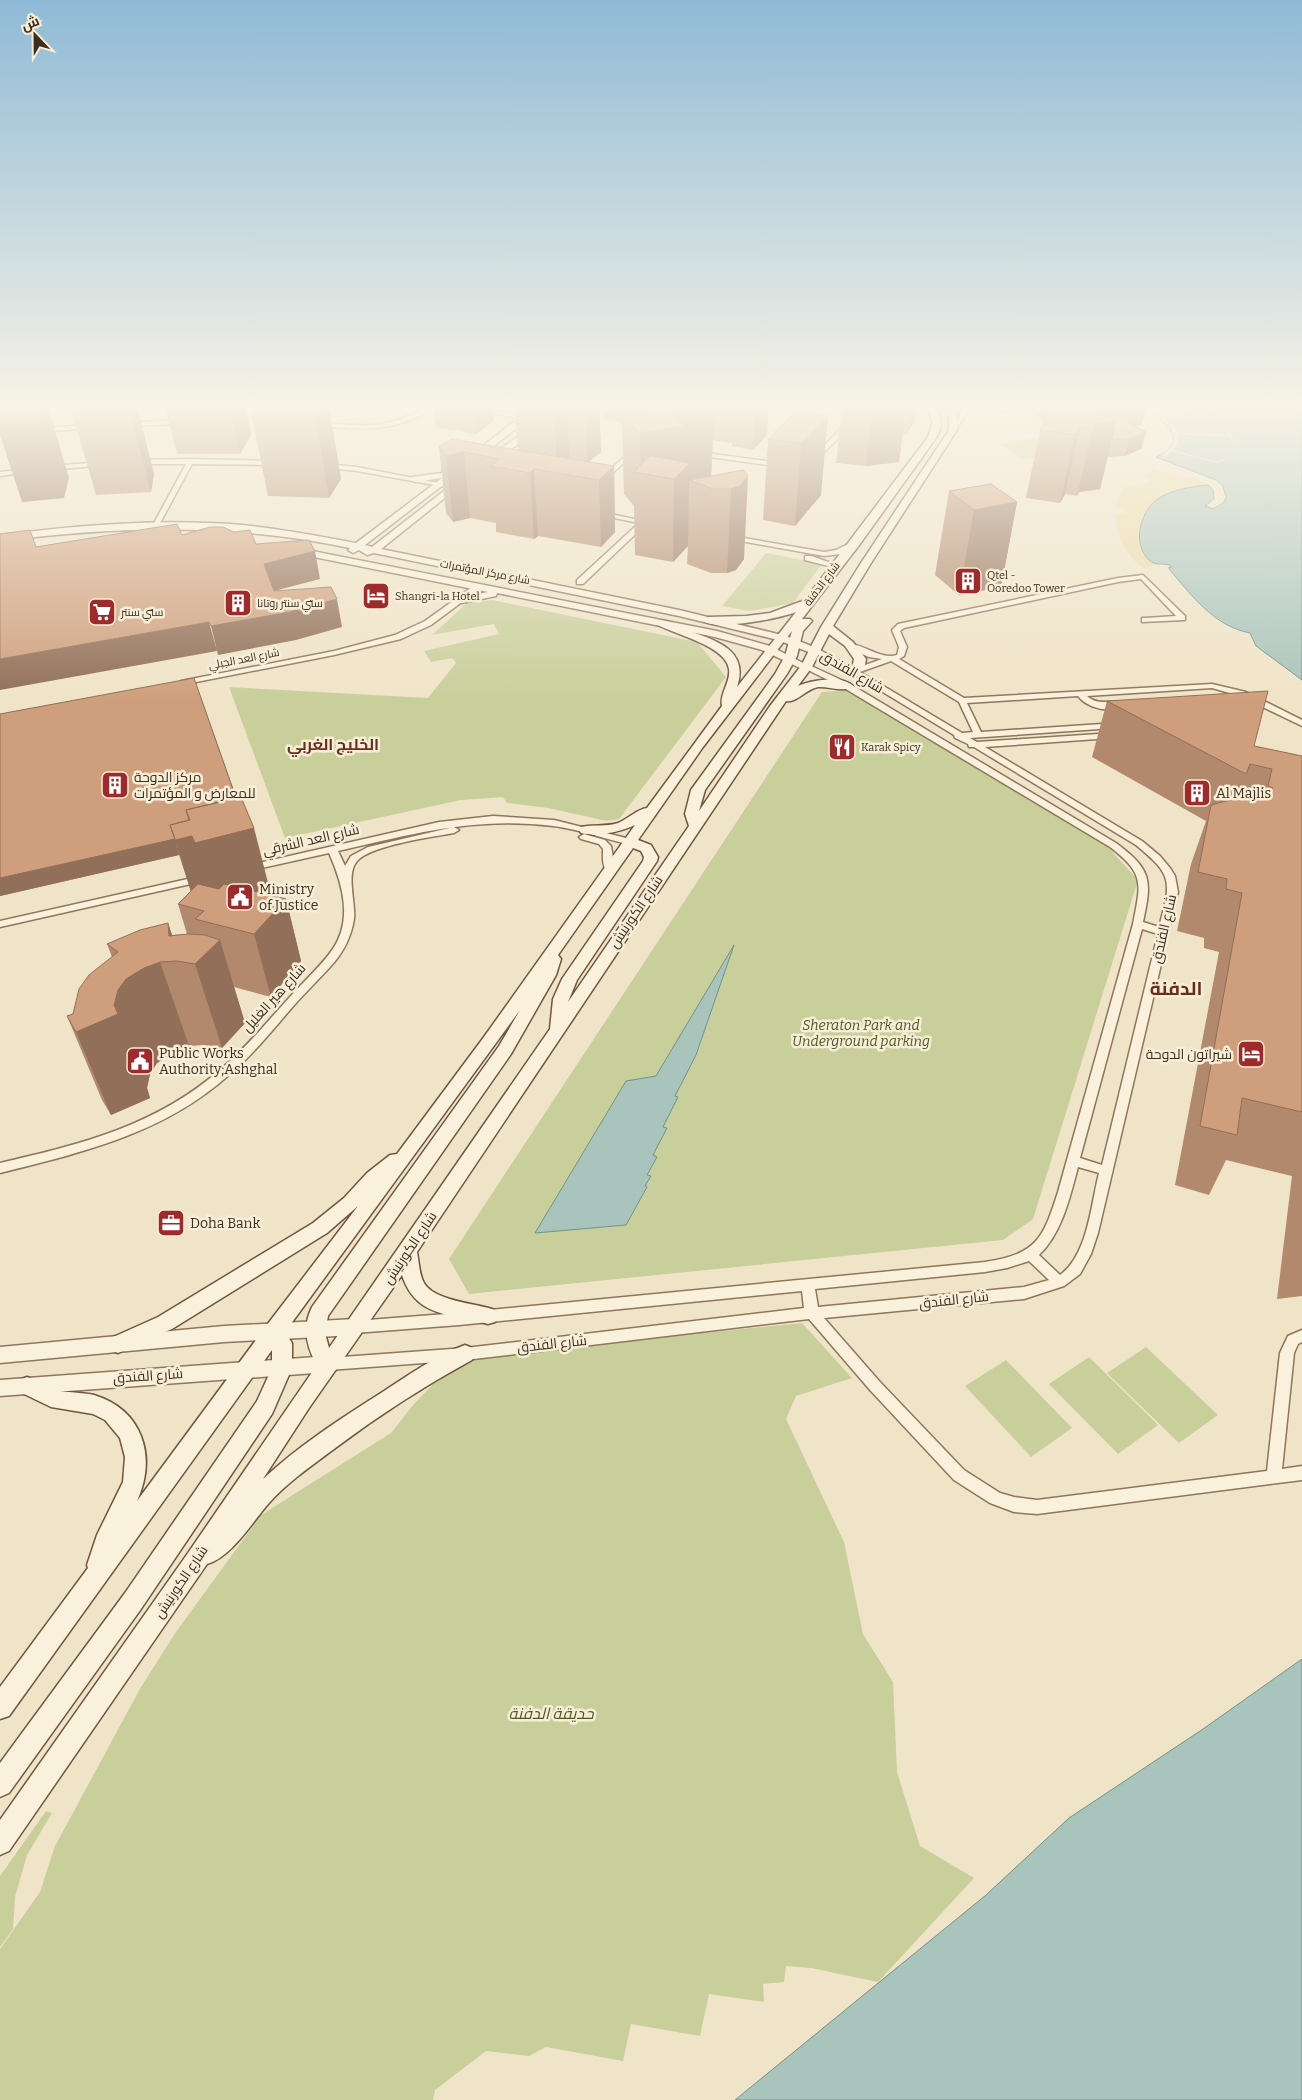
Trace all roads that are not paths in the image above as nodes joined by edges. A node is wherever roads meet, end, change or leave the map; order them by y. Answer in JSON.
{"nodes":[{"id":1,"x":167,"y":505,"type":"edge"},
{"id":2,"x":412,"y":505,"type":"edge"},
{"id":3,"x":425,"y":505,"type":"edge"},
{"id":4,"x":431,"y":505,"type":"edge"},
{"id":5,"x":883,"y":505,"type":"edge"},
{"id":6,"x":904,"y":505,"type":"edge"},
{"id":7,"x":418,"y":516,"type":"junction"},
{"id":8,"x":593,"y":516,"type":"edge"},
{"id":9,"x":158,"y":522,"type":"junction"},
{"id":10,"x":390,"y":523,"type":"junction"},
{"id":11,"x":642,"y":525,"type":"junction"},
{"id":12,"x":402,"y":528,"type":"junction"},
{"id":13,"x":659,"y":528,"type":"edge"},
{"id":14,"x":722,"y":536,"type":"edge"},
{"id":15,"x":311,"y":537,"type":"junction"},
{"id":16,"x":112,"y":538,"type":"edge"},
{"id":17,"x":0,"y":540,"type":"edge"},
{"id":18,"x":856,"y":542,"type":"junction"},
{"id":19,"x":728,"y":543,"type":"edge"},
{"id":20,"x":354,"y":549,"type":"junction"},
{"id":21,"x":286,"y":550,"type":"edge"},
{"id":22,"x":374,"y":550,"type":"junction"},
{"id":23,"x":340,"y":559,"type":"junction"},
{"id":24,"x":421,"y":559,"type":"junction"},
{"id":25,"x":836,"y":566,"type":"junction"},
{"id":26,"x":580,"y":582,"type":"dead end"},
{"id":27,"x":478,"y":588,"type":"junction"},
{"id":28,"x":511,"y":594,"type":"junction"},
{"id":29,"x":811,"y":599,"type":"junction"},
{"id":30,"x":462,"y":600,"type":"junction"},
{"id":31,"x":708,"y":620,"type":"junction"},
{"id":32,"x":1145,"y":620,"type":"dead end"},
{"id":33,"x":662,"y":623,"type":"junction"},
{"id":34,"x":827,"y":627,"type":"junction"},
{"id":35,"x":782,"y":638,"type":"junction"},
{"id":36,"x":795,"y":642,"type":"junction"},
{"id":37,"x":850,"y":646,"type":"junction"},
{"id":38,"x":772,"y":650,"type":"junction"},
{"id":39,"x":815,"y":650,"type":"junction"},
{"id":40,"x":790,"y":659,"type":"junction"},
{"id":41,"x":893,"y":659,"type":"junction"},
{"id":42,"x":806,"y":666,"type":"junction"},
{"id":43,"x":853,"y":671,"type":"junction"},
{"id":44,"x":842,"y":683,"type":"junction"},
{"id":45,"x":176,"y":684,"type":"edge"},
{"id":46,"x":1080,"y":693,"type":"junction"},
{"id":47,"x":962,"y":701,"type":"junction"},
{"id":48,"x":1127,"y":705,"type":"edge"},
{"id":49,"x":727,"y":707,"type":"junction"},
{"id":50,"x":774,"y":709,"type":"junction"},
{"id":51,"x":1302,"y":723,"type":"edge"},
{"id":52,"x":1120,"y":729,"type":"edge"},
{"id":53,"x":958,"y":736,"type":"junction"},
{"id":54,"x":934,"y":737,"type":"junction"},
{"id":55,"x":976,"y":739,"type":"junction"},
{"id":56,"x":949,"y":747,"type":"junction"},
{"id":57,"x":664,"y":796,"type":"junction"},
{"id":58,"x":696,"y":826,"type":"junction"},
{"id":59,"x":586,"y":830,"type":"junction"},
{"id":60,"x":631,"y":842,"type":"junction"},
{"id":61,"x":332,"y":849,"type":"junction"},
{"id":62,"x":238,"y":870,"type":"edge"},
{"id":63,"x":610,"y":870,"type":"junction"},
{"id":64,"x":210,"y":876,"type":"edge"},
{"id":65,"x":346,"y":880,"type":"junction"},
{"id":66,"x":0,"y":924,"type":"edge"},
{"id":67,"x":1138,"y":924,"type":"junction"},
{"id":68,"x":1163,"y":932,"type":"junction"},
{"id":69,"x":554,"y":950,"type":"junction"},
{"id":70,"x":557,"y":1029,"type":"junction"},
{"id":71,"x":405,"y":1155,"type":"junction"},
{"id":72,"x":1073,"y":1161,"type":"junction"},
{"id":73,"x":0,"y":1168,"type":"edge"},
{"id":74,"x":1106,"y":1171,"type":"junction"},
{"id":75,"x":408,"y":1250,"type":"junction"},
{"id":76,"x":1030,"y":1254,"type":"junction"},
{"id":77,"x":1059,"y":1282,"type":"junction"},
{"id":78,"x":807,"y":1284,"type":"junction"},
{"id":79,"x":812,"y":1314,"type":"junction"},
{"id":80,"x":488,"y":1316,"type":"junction"},
{"id":81,"x":354,"y":1327,"type":"junction"},
{"id":82,"x":315,"y":1328,"type":"junction"},
{"id":83,"x":274,"y":1331,"type":"junction"},
{"id":84,"x":1302,"y":1336,"type":"edge"},
{"id":85,"x":118,"y":1344,"type":"junction"},
{"id":86,"x":0,"y":1354,"type":"edge"},
{"id":87,"x":464,"y":1354,"type":"junction"},
{"id":88,"x":329,"y":1364,"type":"junction"},
{"id":89,"x":282,"y":1368,"type":"junction"},
{"id":90,"x":246,"y":1370,"type":"junction"},
{"id":91,"x":27,"y":1386,"type":"junction"},
{"id":92,"x":0,"y":1388,"type":"edge"},
{"id":93,"x":1302,"y":1473,"type":"edge"},
{"id":94,"x":1274,"y":1475,"type":"junction"},
{"id":95,"x":196,"y":1561,"type":"junction"},
{"id":96,"x":94,"y":1578,"type":"junction"},
{"id":97,"x":0,"y":1707,"type":"edge"},
{"id":98,"x":0,"y":1784,"type":"edge"},
{"id":99,"x":0,"y":1842,"type":"edge"}],
"edges":[{"from":1,"to":9,"type":"street"},
{"from":2,"to":10,"type":"street"},
{"from":3,"to":7,"type":"street"},
{"from":4,"to":7,"type":"street"},
{"from":5,"to":18,"type":"main road","name":"شارع الدفنة"},
{"from":6,"to":34,"type":"main road","name":"شارع الدفنة"},
{"from":7,"to":12,"type":"street"},
{"from":8,"to":11,"type":"street"},
{"from":9,"to":15,"type":"street"},
{"from":9,"to":17,"type":"street"},
{"from":10,"to":15,"type":"street"},
{"from":10,"to":20,"type":"street"},
{"from":11,"to":13,"type":"street"},
{"from":11,"to":26,"type":"street"},
{"from":12,"to":22,"type":"street"},
{"from":12,"to":24,"type":"street"},
{"from":14,"to":18,"type":"street"},
{"from":15,"to":20,"type":"street"},
{"from":16,"to":20,"type":"street"},
{"from":18,"to":25,"type":"main road","name":"شارع الدفنة"},
{"from":18,"to":36,"type":"main road"},
{"from":19,"to":25,"type":"street"},
{"from":20,"to":22,"type":"street","name":"شارع مركز المؤتمرات"},
{"from":20,"to":23,"type":"street"},
{"from":21,"to":23,"type":"street","name":"شارع مركز المؤتمرات"},
{"from":22,"to":24,"type":"street","name":"شارع مركز المؤتمرات"},
{"from":23,"to":27,"type":"street","name":"شارع مركز المؤتمرات"},
{"from":24,"to":31,"type":"street","name":"شارع مركز المؤتمرات"},
{"from":25,"to":29,"type":"main road","name":"شارع الدفنة"},
{"from":27,"to":28,"type":"street","name":"شارع مركز المؤتمرات"},
{"from":27,"to":30,"type":"street","name":"شارع العد الجبلي"},
{"from":28,"to":30,"type":"street"},
{"from":28,"to":33,"type":"street","name":"شارع مركز المؤتمرات"},
{"from":29,"to":31,"type":"main road"},
{"from":29,"to":35,"type":"main road","name":"شارع الدفنة"},
{"from":30,"to":45,"type":"street","name":"شارع العد الجبلي"},
{"from":31,"to":35,"type":"street","name":"شارع مركز المؤتمرات"},
{"from":32,"to":41,"type":"street"},
{"from":33,"to":38,"type":"street","name":"شارع مركز المؤتمرات"},
{"from":33,"to":49,"type":"main road"},
{"from":34,"to":37,"type":"main road"},
{"from":34,"to":39,"type":"main road","name":"شارع الدفنة"},
{"from":35,"to":36,"type":"street","name":"شارع مركز المؤتمرات"},
{"from":35,"to":38,"type":"main road"},
{"from":36,"to":39,"type":"street","name":"شارع مركز المؤتمرات"},
{"from":36,"to":40,"type":"main road"},
{"from":37,"to":41,"type":"street"},
{"from":37,"to":43,"type":"main road"},
{"from":38,"to":40,"type":"street","name":"شارع مركز المؤتمرات"},
{"from":38,"to":49,"type":"main road"},
{"from":39,"to":42,"type":"main road","name":"شارع الكورنيش"},
{"from":39,"to":43,"type":"street","name":"شارع الفندق"},
{"from":40,"to":42,"type":"street","name":"شارع مركز المؤتمرات"},
{"from":40,"to":58,"type":"main road"},
{"from":41,"to":43,"type":"street"},
{"from":41,"to":47,"type":"street"},
{"from":42,"to":44,"type":"street","name":"شارع الفندق"},
{"from":42,"to":50,"type":"main road","name":"شارع الكورنيش"},
{"from":43,"to":44,"type":"street"},
{"from":43,"to":53,"type":"street","name":"شارع الفندق"},
{"from":44,"to":50,"type":"main road"},
{"from":44,"to":54,"type":"street","name":"شارع الفندق"},
{"from":46,"to":47,"type":"street"},
{"from":46,"to":48,"type":"street"},
{"from":46,"to":51,"type":"street"},
{"from":47,"to":55,"type":"street"},
{"from":49,"to":57,"type":"main road"},
{"from":50,"to":58,"type":"main road","name":"شارع الكورنيش"},
{"from":52,"to":55,"type":"street"},
{"from":53,"to":54,"type":"street"},
{"from":53,"to":55,"type":"street","name":"شارع الفندق"},
{"from":54,"to":56,"type":"street","name":"شارع الفندق"},
{"from":55,"to":56,"type":"street"},
{"from":55,"to":68,"type":"street","name":"شارع الفندق"},
{"from":56,"to":67,"type":"street","name":"شارع الفندق"},
{"from":57,"to":59,"type":"main road"},
{"from":57,"to":60,"type":"main road"},
{"from":58,"to":70,"type":"main road","name":"شارع الكورنيش"},
{"from":59,"to":60,"type":"street","name":"شارع العد الشرقي"},
{"from":59,"to":61,"type":"street","name":"شارع العد الشرقي"},
{"from":60,"to":63,"type":"main road"},
{"from":60,"to":70,"type":"main road"},
{"from":61,"to":62,"type":"street","name":"شارع العد الشرقي"},
{"from":61,"to":65,"type":"street","name":"شارع هير الغليل"},
{"from":63,"to":65,"type":"street","name":"شارع العد الشرقي"},
{"from":63,"to":69,"type":"main road"},
{"from":64,"to":66,"type":"street"},
{"from":65,"to":73,"type":"street","name":"شارع هير الغليل"},
{"from":67,"to":68,"type":"street"},
{"from":67,"to":72,"type":"street","name":"شارع الفندق"},
{"from":68,"to":74,"type":"street","name":"شارع الفندق"},
{"from":69,"to":71,"type":"main road"},
{"from":69,"to":82,"type":"main road"},
{"from":70,"to":75,"type":"main road","name":"شارع الكورنيش"},
{"from":71,"to":83,"type":"main road"},
{"from":71,"to":85,"type":"main road"},
{"from":72,"to":74,"type":"street"},
{"from":72,"to":76,"type":"street","name":"شارع الفندق"},
{"from":74,"to":77,"type":"street","name":"شارع الفندق"},
{"from":75,"to":80,"type":"main road"},
{"from":75,"to":81,"type":"main road","name":"شارع الكورنيش"},
{"from":76,"to":77,"type":"street"},
{"from":76,"to":78,"type":"street","name":"شارع الفندق"},
{"from":77,"to":79,"type":"street","name":"شارع الفندق"},
{"from":78,"to":79,"type":"street"},
{"from":78,"to":80,"type":"street","name":"شارع الفندق"},
{"from":79,"to":87,"type":"street","name":"شارع الفندق"},
{"from":79,"to":94,"type":"street"},
{"from":80,"to":81,"type":"street","name":"شارع الفندق"},
{"from":81,"to":82,"type":"street","name":"شارع الفندق"},
{"from":81,"to":88,"type":"main road","name":"شارع الكورنيش"},
{"from":82,"to":83,"type":"street","name":"شارع الفندق"},
{"from":82,"to":88,"type":"main road"},
{"from":83,"to":85,"type":"street","name":"شارع الفندق"},
{"from":83,"to":89,"type":"main road"},
{"from":83,"to":90,"type":"main road"},
{"from":84,"to":94,"type":"street"},
{"from":85,"to":86,"type":"street","name":"شارع الفندق"},
{"from":87,"to":88,"type":"street","name":"شارع الفندق"},
{"from":87,"to":95,"type":"main road"},
{"from":88,"to":89,"type":"street","name":"شارع الفندق"},
{"from":88,"to":95,"type":"main road","name":"شارع الكورنيش"},
{"from":89,"to":90,"type":"street","name":"شارع الفندق"},
{"from":89,"to":98,"type":"main road"},
{"from":90,"to":91,"type":"street","name":"شارع الفندق"},
{"from":90,"to":96,"type":"main road"},
{"from":91,"to":92,"type":"street","name":"شارع الفندق"},
{"from":91,"to":96,"type":"main road"},
{"from":93,"to":94,"type":"street"},
{"from":95,"to":99,"type":"main road","name":"شارع الكورنيش"},
{"from":96,"to":97,"type":"main road"}]}
